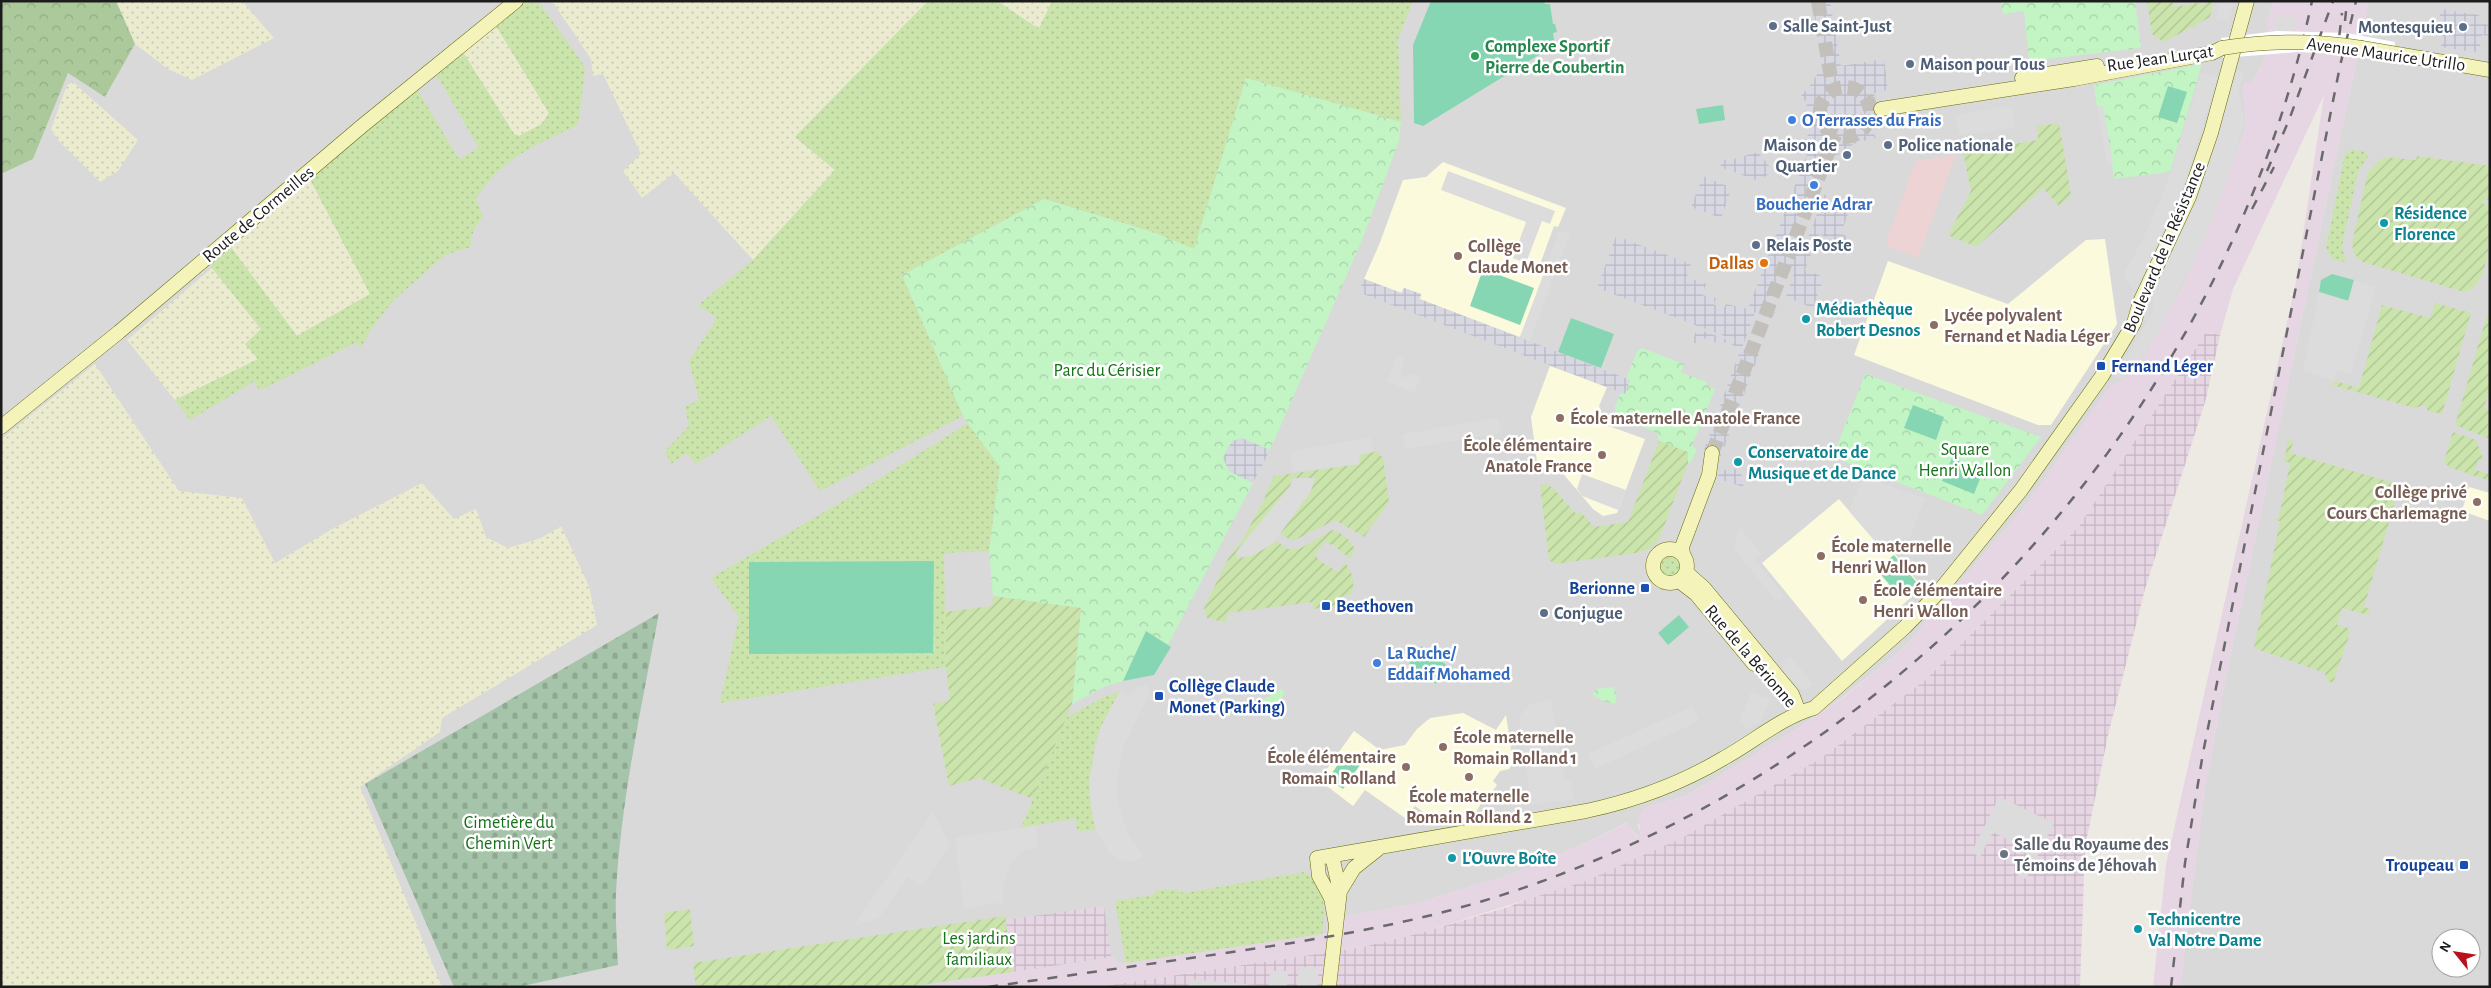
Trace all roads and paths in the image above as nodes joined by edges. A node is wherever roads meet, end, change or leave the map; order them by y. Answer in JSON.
{"nodes":[{"id":1,"x":516,"y":1,"type":"edge"},
{"id":2,"x":2247,"y":1,"type":"edge"},
{"id":3,"x":2256,"y":1,"type":"edge"},
{"id":4,"x":2222,"y":48,"type":"joint"},
{"id":5,"x":2231,"y":66,"type":"junction"},
{"id":6,"x":2490,"y":70,"type":"edge"},
{"id":7,"x":1881,"y":105,"type":"dead end"},
{"id":8,"x":1,"y":427,"type":"edge"},
{"id":9,"x":1668,"y":549,"type":"junction"},
{"id":10,"x":1683,"y":554,"type":"junction"},
{"id":11,"x":1683,"y":577,"type":"junction"},
{"id":12,"x":1799,"y":712,"type":"junction"},
{"id":13,"x":1381,"y":847,"type":"junction"},
{"id":14,"x":1332,"y":856,"type":"junction"},
{"id":15,"x":1340,"y":891,"type":"junction"},
{"id":16,"x":1336,"y":925,"type":"junction"},
{"id":17,"x":1329,"y":987,"type":"edge"}],
"edges":[{"from":1,"to":8,"type":"main road","name":"Route de Cormeilles"},
{"from":2,"to":5,"type":"main road","name":"Boulevard de la Résistance"},
{"from":3,"to":5,"type":"main road","name":"Boulevard de la Résistance"},
{"from":4,"to":6,"type":"main road","name":"Avenue Maurice Utrillo","bridge":true},
{"from":4,"to":7,"type":"main road","name":"Rue Jean Lurçat"},
{"from":5,"to":12,"type":"main road","name":"Boulevard de la Résistance"},
{"from":9,"to":10,"type":"main road"},
{"from":9,"to":10,"type":"main road"},
{"from":9,"to":11,"type":"main road"},
{"from":10,"to":11,"type":"main road"},
{"from":11,"to":12,"type":"main road","name":"Rue de la Bérionne"},
{"from":12,"to":13,"type":"main road","name":"Boulevard de la Résistance"},
{"from":13,"to":14,"type":"main road","name":"Boulevard de la Résistance"},
{"from":13,"to":15,"type":"main road"},
{"from":14,"to":15,"type":"main road"},
{"from":14,"to":16,"type":"main road","name":"Boulevard de la Résistance"},
{"from":15,"to":16,"type":"main road"},
{"from":16,"to":17,"type":"main road"}]}
